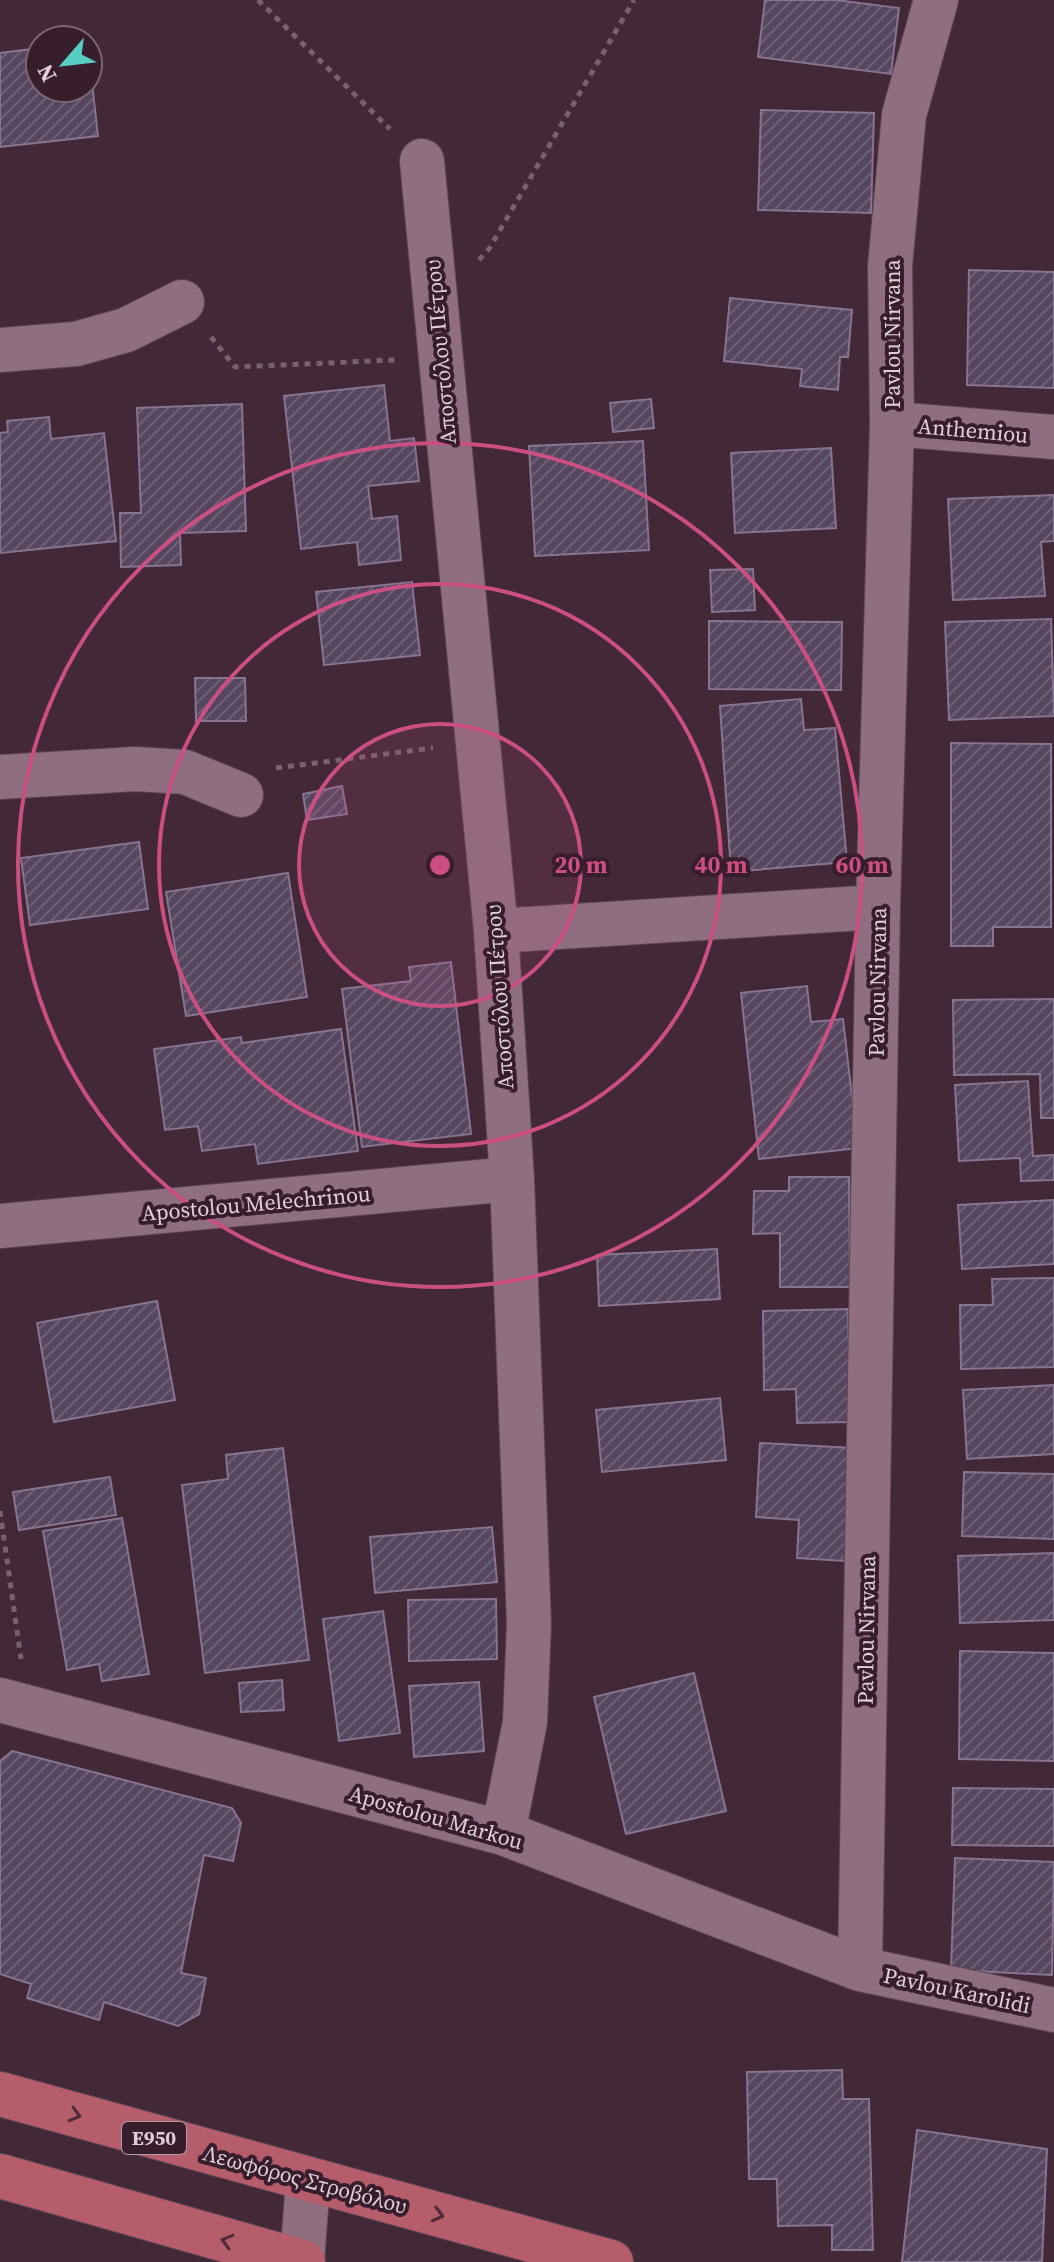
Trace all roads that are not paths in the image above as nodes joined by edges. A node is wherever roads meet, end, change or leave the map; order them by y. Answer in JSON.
{"nodes":[{"id":1,"x":936,"y":0,"type":"edge"},
{"id":2,"x":422,"y":161,"type":"road end"},
{"id":3,"x":182,"y":302,"type":"road end"},
{"id":4,"x":0,"y":350,"type":"edge"},
{"id":5,"x":892,"y":424,"type":"junction"},
{"id":6,"x":1054,"y":437,"type":"edge"},
{"id":7,"x":0,"y":777,"type":"edge"},
{"id":8,"x":241,"y":795,"type":"road end"},
{"id":9,"x":878,"y":907,"type":"junction"},
{"id":10,"x":496,"y":931,"type":"junction"},
{"id":11,"x":512,"y":1179,"type":"junction"},
{"id":12,"x":0,"y":1226,"type":"edge"},
{"id":13,"x":14,"y":1704,"type":"edge"},
{"id":14,"x":503,"y":1833,"type":"junction"},
{"id":15,"x":860,"y":1969,"type":"junction"},
{"id":16,"x":1054,"y":2010,"type":"edge"},
{"id":17,"x":0,"y":2094,"type":"edge"},
{"id":18,"x":0,"y":2176,"type":"edge"},
{"id":19,"x":308,"y":2181,"type":"junction"},
{"id":20,"x":302,"y":2262,"type":"edge"},
{"id":21,"x":611,"y":2262,"type":"edge"}],
"edges":[{"from":1,"to":5,"type":"street","name":"Pavlou Nirvana"},
{"from":2,"to":10,"type":"street","name":"Αποστόλου Πέτρου"},
{"from":3,"to":4,"type":"street"},
{"from":5,"to":6,"type":"street","name":"Anthemiou"},
{"from":5,"to":9,"type":"street","name":"Pavlou Nirvana"},
{"from":7,"to":8,"type":"street"},
{"from":9,"to":10,"type":"street"},
{"from":9,"to":15,"type":"street","name":"Pavlou Nirvana"},
{"from":10,"to":11,"type":"street","name":"Αποστόλου Πέτρου"},
{"from":11,"to":12,"type":"street","name":"Apostolou Melechrinou"},
{"from":11,"to":14,"type":"street","name":"Αποστόλου Πέτρου"},
{"from":13,"to":14,"type":"street","name":"Apostolou Markou"},
{"from":14,"to":15,"type":"street","name":"Apostolou Markou"},
{"from":15,"to":16,"type":"street","name":"Pavlou Karolidi"},
{"from":17,"to":19,"type":"main road","name":"Λεωφόρος Στροβόλου","number":"E950","one_way":true},
{"from":20,"to":18,"type":"main road","one_way":true},
{"from":19,"to":20,"type":"street"},
{"from":19,"to":21,"type":"main road","name":"Λεωφόρος Στροβόλου","number":"E950","one_way":true}]}
